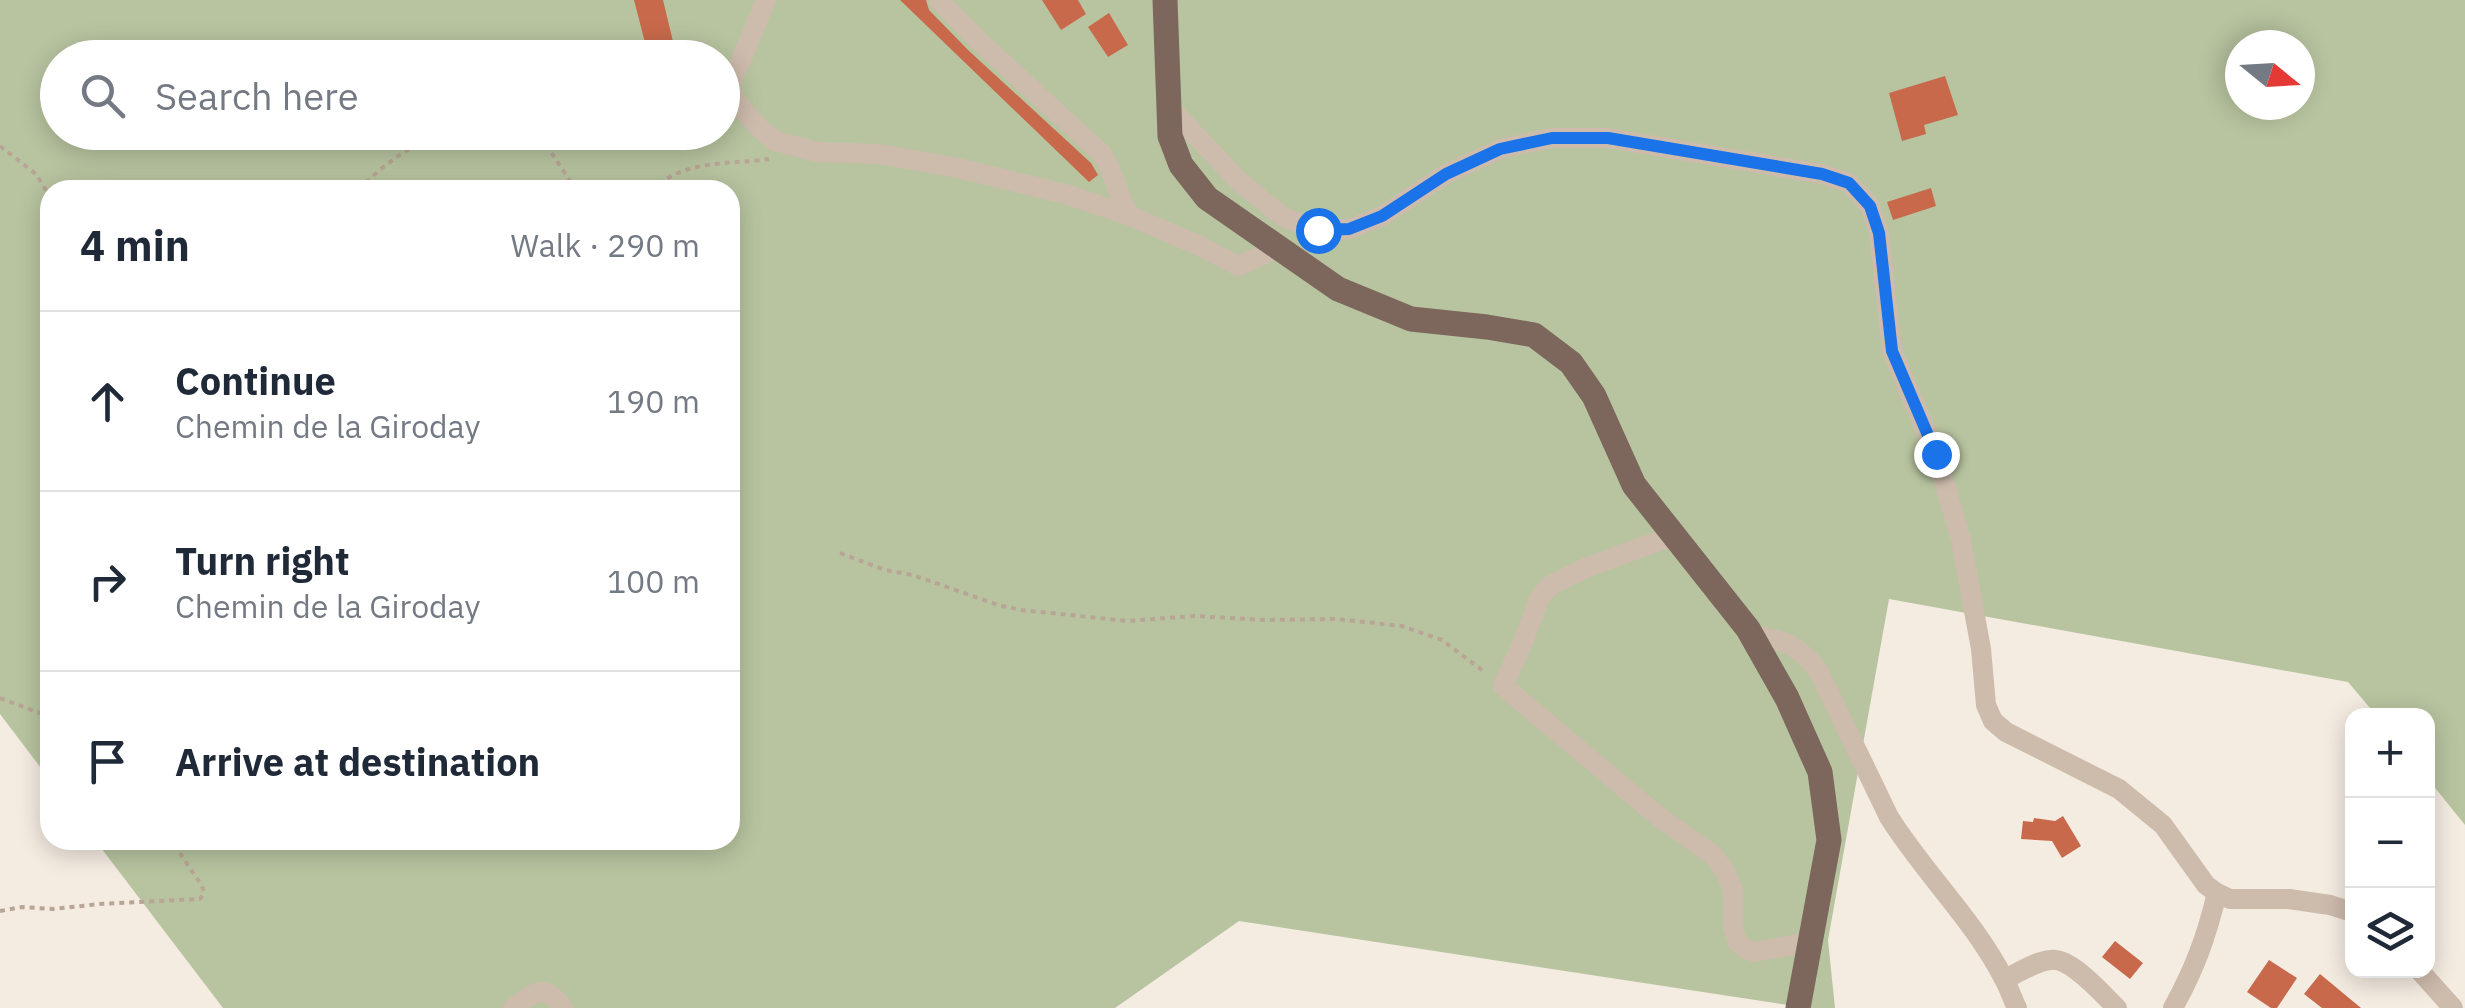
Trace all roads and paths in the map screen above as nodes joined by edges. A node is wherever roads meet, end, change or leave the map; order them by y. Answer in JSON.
{"nodes":[{"id":1,"x":766,"y":0,"type":"edge"},
{"id":2,"x":939,"y":0,"type":"edge"},
{"id":3,"x":1165,"y":0,"type":"edge"},
{"id":4,"x":740,"y":62,"type":"edge"},
{"id":5,"x":740,"y":105,"type":"edge"},
{"id":6,"x":1169,"y":107,"type":"junction"},
{"id":7,"x":0,"y":146,"type":"edge"},
{"id":8,"x":798,"y":148,"type":"junction"},
{"id":9,"x":408,"y":150,"type":"edge"},
{"id":10,"x":550,"y":150,"type":"edge"},
{"id":11,"x":368,"y":180,"type":"edge"},
{"id":12,"x":570,"y":180,"type":"edge"},
{"id":13,"x":665,"y":180,"type":"edge"},
{"id":14,"x":40,"y":181,"type":"edge"},
{"id":15,"x":1128,"y":215,"type":"junction"},
{"id":16,"x":1279,"y":248,"type":"junction"},
{"id":17,"x":1672,"y":536,"type":"junction"},
{"id":18,"x":840,"y":553,"type":"dead end"},
{"id":19,"x":1755,"y":641,"type":"junction"},
{"id":20,"x":1503,"y":686,"type":"junction"},
{"id":21,"x":0,"y":698,"type":"edge"},
{"id":22,"x":40,"y":713,"type":"edge"},
{"id":23,"x":178,"y":850,"type":"edge"},
{"id":24,"x":2216,"y":894,"type":"junction"},
{"id":25,"x":2345,"y":909,"type":"edge"},
{"id":26,"x":0,"y":911,"type":"edge"},
{"id":27,"x":1810,"y":942,"type":"junction"},
{"id":28,"x":2426,"y":978,"type":"edge"},
{"id":29,"x":2004,"y":980,"type":"junction"},
{"id":30,"x":513,"y":1008,"type":"edge"},
{"id":31,"x":563,"y":1008,"type":"edge"},
{"id":32,"x":1798,"y":1008,"type":"edge"},
{"id":33,"x":2016,"y":1008,"type":"edge"},
{"id":34,"x":2118,"y":1008,"type":"edge"},
{"id":35,"x":2173,"y":1008,"type":"edge"},
{"id":36,"x":2453,"y":1008,"type":"edge"}],
"edges":[{"from":1,"to":4,"type":"street"},
{"from":2,"to":15,"type":"street"},
{"from":3,"to":6,"type":"main road"},
{"from":5,"to":8,"type":"street"},
{"from":6,"to":16,"type":"main road"},
{"from":6,"to":24,"type":"street"},
{"from":7,"to":14,"type":"path"},
{"from":8,"to":13,"type":"path"},
{"from":8,"to":15,"type":"street"},
{"from":9,"to":11,"type":"path"},
{"from":10,"to":12,"type":"path"},
{"from":15,"to":16,"type":"street"},
{"from":16,"to":17,"type":"main road"},
{"from":17,"to":19,"type":"main road"},
{"from":17,"to":20,"type":"street"},
{"from":18,"to":20,"type":"path"},
{"from":19,"to":27,"type":"main road"},
{"from":19,"to":29,"type":"street"},
{"from":20,"to":27,"type":"street"},
{"from":21,"to":22,"type":"path"},
{"from":23,"to":26,"type":"path"},
{"from":24,"to":25,"type":"street"},
{"from":24,"to":35,"type":"street"},
{"from":27,"to":32,"type":"main road"},
{"from":28,"to":36,"type":"street"},
{"from":29,"to":33,"type":"street"},
{"from":29,"to":34,"type":"street"},
{"from":30,"to":31,"type":"street"}]}
